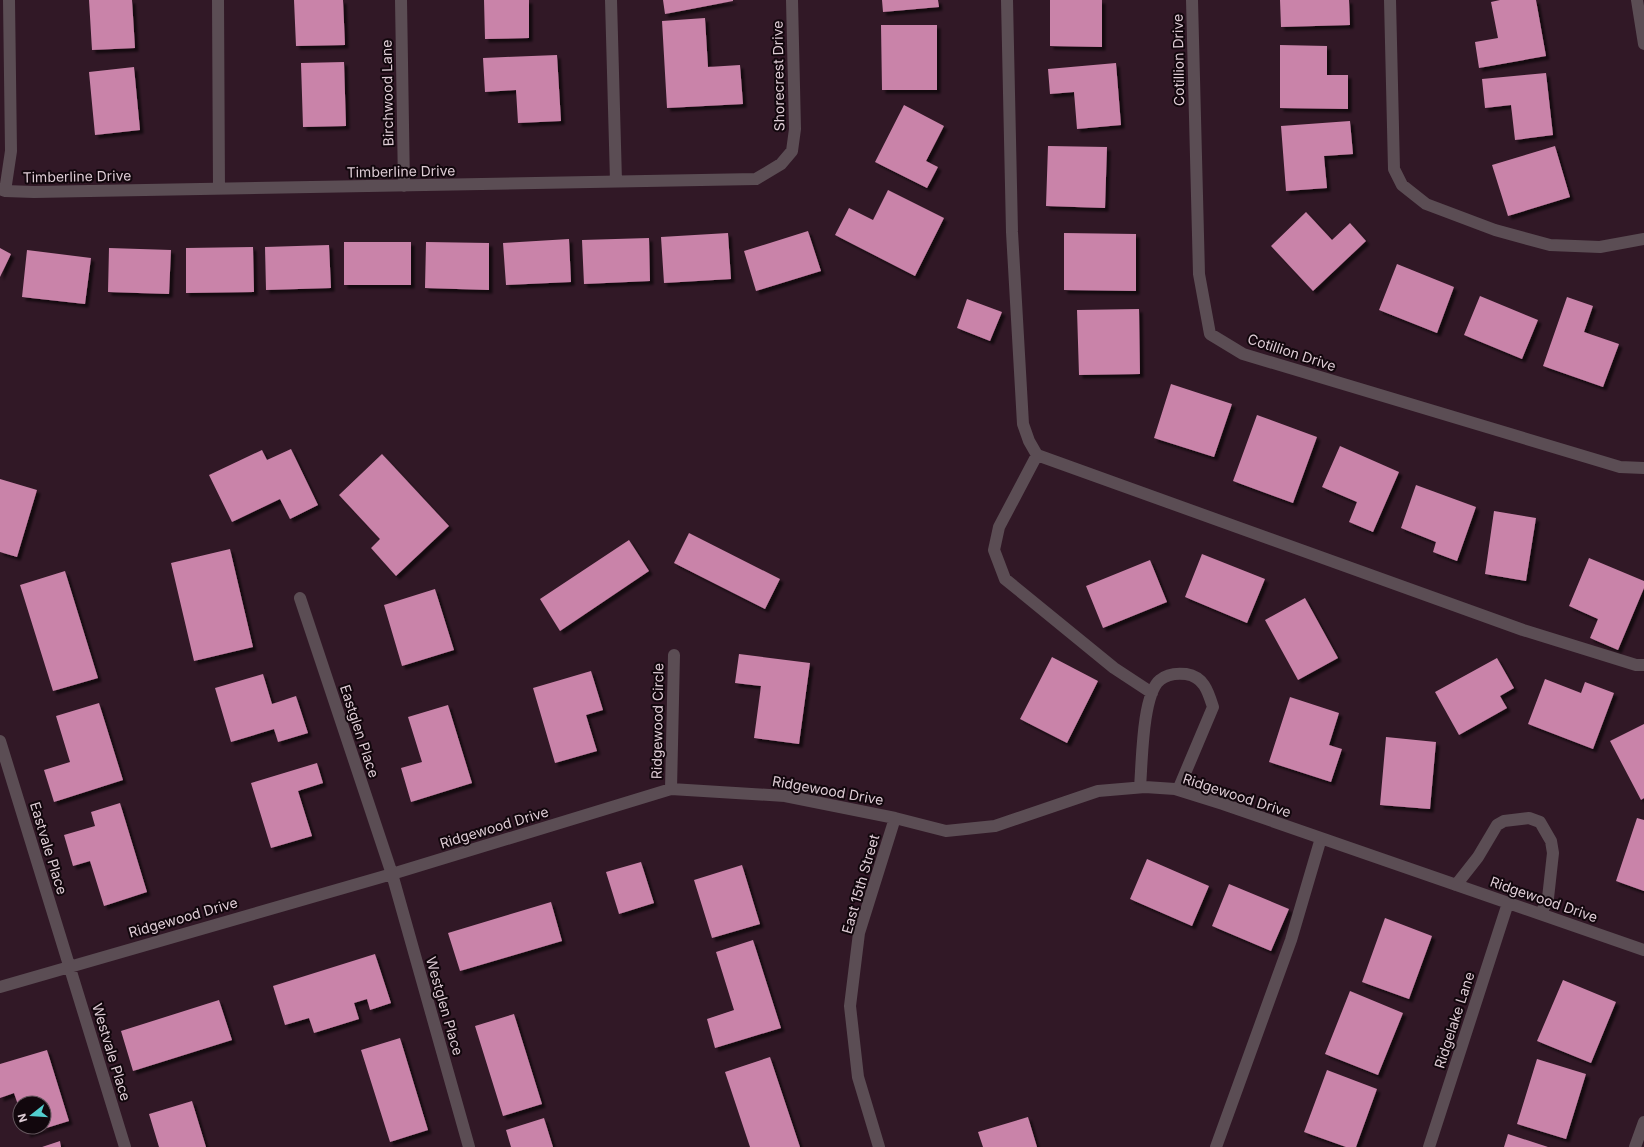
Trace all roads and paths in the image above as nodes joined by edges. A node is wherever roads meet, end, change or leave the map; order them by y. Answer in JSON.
{"nodes":[{"id":1,"x":9,"y":0,"type":"edge"},
{"id":2,"x":218,"y":0,"type":"edge"},
{"id":3,"x":401,"y":0,"type":"edge"},
{"id":4,"x":612,"y":0,"type":"edge"},
{"id":5,"x":792,"y":0,"type":"edge"},
{"id":6,"x":1007,"y":0,"type":"edge"},
{"id":7,"x":1192,"y":0,"type":"edge"},
{"id":8,"x":1390,"y":0,"type":"edge"},
{"id":9,"x":1637,"y":0,"type":"edge"},
{"id":10,"x":1644,"y":44,"type":"edge"},
{"id":11,"x":792,"y":151,"type":"joint"},
{"id":12,"x":616,"y":181,"type":"junction"},
{"id":13,"x":404,"y":186,"type":"junction"},
{"id":14,"x":218,"y":189,"type":"junction"},
{"id":15,"x":2,"y":190,"type":"edge"},
{"id":16,"x":1644,"y":239,"type":"edge"},
{"id":17,"x":1037,"y":455,"type":"junction"},
{"id":18,"x":1644,"y":468,"type":"edge"},
{"id":19,"x":300,"y":598,"type":"dead end"},
{"id":20,"x":674,"y":655,"type":"dead end"},
{"id":21,"x":1644,"y":665,"type":"edge"},
{"id":22,"x":1152,"y":693,"type":"junction"},
{"id":23,"x":0,"y":741,"type":"edge"},
{"id":24,"x":1140,"y":788,"type":"junction"},
{"id":25,"x":671,"y":789,"type":"junction"},
{"id":26,"x":1178,"y":790,"type":"junction"},
{"id":27,"x":895,"y":818,"type":"junction"},
{"id":28,"x":1321,"y":838,"type":"junction"},
{"id":29,"x":392,"y":874,"type":"junction"},
{"id":30,"x":1456,"y":885,"type":"junction"},
{"id":31,"x":1508,"y":902,"type":"junction"},
{"id":32,"x":1541,"y":914,"type":"junction"},
{"id":33,"x":1644,"y":950,"type":"edge"},
{"id":34,"x":70,"y":965,"type":"junction"},
{"id":35,"x":0,"y":987,"type":"edge"},
{"id":36,"x":1644,"y":1122,"type":"edge"},
{"id":37,"x":125,"y":1147,"type":"edge"},
{"id":38,"x":469,"y":1147,"type":"edge"},
{"id":39,"x":879,"y":1147,"type":"edge"},
{"id":40,"x":1216,"y":1147,"type":"edge"},
{"id":41,"x":1429,"y":1147,"type":"edge"},
{"id":42,"x":1635,"y":1147,"type":"edge"}],
"edges":[{"from":1,"to":15,"type":"street"},
{"from":2,"to":14,"type":"street"},
{"from":3,"to":13,"type":"street","name":"Birchwood Lane"},
{"from":4,"to":12,"type":"street"},
{"from":5,"to":11,"type":"street","name":"Shorecrest Drive"},
{"from":6,"to":17,"type":"street"},
{"from":7,"to":18,"type":"street","name":"Cotillion Drive"},
{"from":8,"to":16,"type":"street"},
{"from":9,"to":10,"type":"street"},
{"from":11,"to":12,"type":"street","name":"Timberline Drive"},
{"from":12,"to":13,"type":"street","name":"Timberline Drive"},
{"from":13,"to":14,"type":"street","name":"Timberline Drive"},
{"from":14,"to":15,"type":"street","name":"Timberline Drive"},
{"from":17,"to":21,"type":"street"},
{"from":17,"to":22,"type":"street"},
{"from":19,"to":29,"type":"street","name":"Eastglen Place"},
{"from":20,"to":25,"type":"street","name":"Ridgewood Circle"},
{"from":22,"to":24,"type":"street"},
{"from":22,"to":26,"type":"street"},
{"from":23,"to":34,"type":"street","name":"Eastvale Place"},
{"from":24,"to":26,"type":"street","name":"Ridgewood Drive"},
{"from":24,"to":27,"type":"street","name":"Ridgewood Drive"},
{"from":25,"to":27,"type":"street","name":"Ridgewood Drive"},
{"from":25,"to":29,"type":"street","name":"Ridgewood Drive"},
{"from":26,"to":28,"type":"street","name":"Ridgewood Drive"},
{"from":27,"to":39,"type":"street","name":"East 15th Street"},
{"from":28,"to":30,"type":"street","name":"Ridgewood Drive"},
{"from":28,"to":40,"type":"street"},
{"from":29,"to":34,"type":"street","name":"Ridgewood Drive"},
{"from":29,"to":38,"type":"street","name":"Westglen Place"},
{"from":30,"to":31,"type":"street","name":"Ridgewood Drive"},
{"from":30,"to":32,"type":"street"},
{"from":31,"to":32,"type":"street","name":"Ridgewood Drive"},
{"from":31,"to":41,"type":"street","name":"Ridgelake Lane"},
{"from":32,"to":33,"type":"street","name":"Ridgewood Drive"},
{"from":34,"to":35,"type":"street","name":"Ridgewood Drive"},
{"from":34,"to":37,"type":"street","name":"Westvale Place"},
{"from":36,"to":42,"type":"street"}]}
